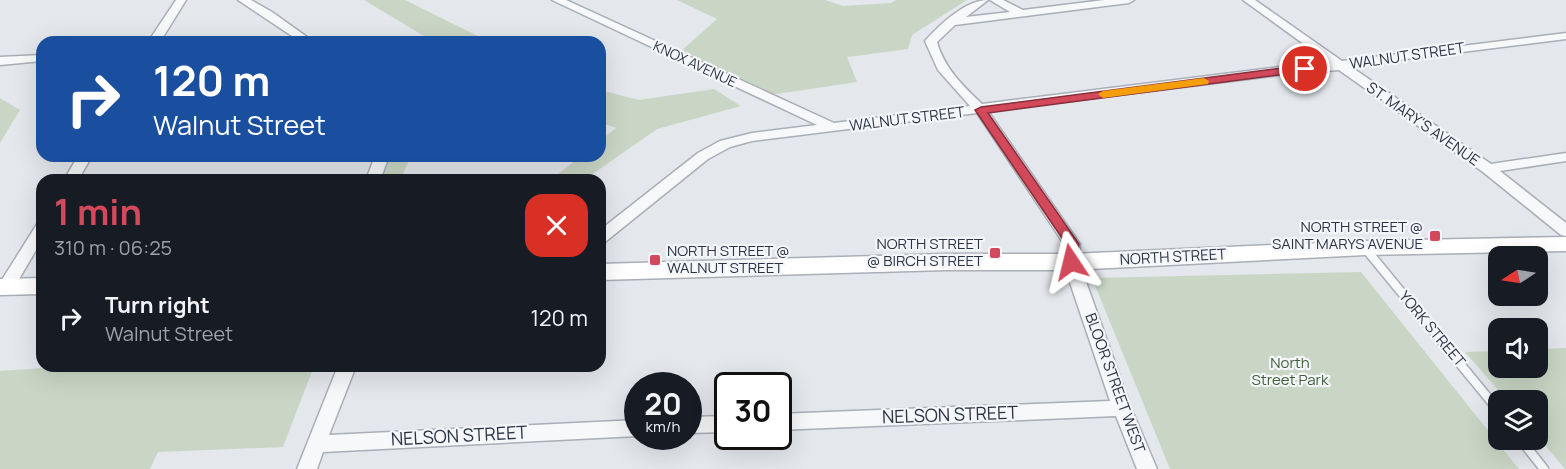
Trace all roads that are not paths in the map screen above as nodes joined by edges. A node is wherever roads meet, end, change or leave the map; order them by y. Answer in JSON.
{"nodes":[{"id":1,"x":181,"y":0,"type":"edge"},
{"id":2,"x":243,"y":0,"type":"edge"},
{"id":3,"x":557,"y":0,"type":"edge"},
{"id":4,"x":983,"y":0,"type":"edge"},
{"id":5,"x":995,"y":0,"type":"edge"},
{"id":6,"x":1129,"y":0,"type":"edge"},
{"id":7,"x":1248,"y":0,"type":"edge"},
{"id":8,"x":1021,"y":13,"type":"junction"},
{"id":9,"x":951,"y":23,"type":"junction"},
{"id":10,"x":158,"y":36,"type":"edge"},
{"id":11,"x":299,"y":36,"type":"edge"},
{"id":12,"x":1566,"y":36,"type":"edge"},
{"id":13,"x":36,"y":59,"type":"edge"},
{"id":14,"x":0,"y":62,"type":"edge"},
{"id":15,"x":1341,"y":66,"type":"junction"},
{"id":16,"x":981,"y":110,"type":"junction"},
{"id":17,"x":834,"y":128,"type":"junction"},
{"id":18,"x":1566,"y":157,"type":"edge"},
{"id":19,"x":1488,"y":169,"type":"junction"},
{"id":20,"x":1566,"y":231,"type":"edge"},
{"id":21,"x":606,"y":233,"type":"edge"},
{"id":22,"x":36,"y":236,"type":"edge"},
{"id":23,"x":1566,"y":244,"type":"edge"},
{"id":24,"x":1365,"y":248,"type":"junction"},
{"id":25,"x":1071,"y":262,"type":"junction"},
{"id":26,"x":606,"y":272,"type":"edge"},
{"id":27,"x":36,"y":286,"type":"edge"},
{"id":28,"x":3,"y":287,"type":"edge"},
{"id":29,"x":345,"y":372,"type":"edge"},
{"id":30,"x":1488,"y":398,"type":"edge"},
{"id":31,"x":1122,"y":408,"type":"junction"},
{"id":32,"x":792,"y":421,"type":"edge"},
{"id":33,"x":624,"y":429,"type":"edge"},
{"id":34,"x":317,"y":444,"type":"junction"},
{"id":35,"x":1529,"y":450,"type":"edge"},
{"id":36,"x":306,"y":469,"type":"edge"},
{"id":37,"x":1147,"y":469,"type":"edge"},
{"id":38,"x":1544,"y":469,"type":"edge"}],
"edges":[{"from":1,"to":10,"type":"street"},
{"from":2,"to":11,"type":"street"},
{"from":3,"to":17,"type":"street","name":"KNOX AVENUE"},
{"from":4,"to":9,"type":"street"},
{"from":5,"to":8,"type":"street"},
{"from":6,"to":8,"type":"street"},
{"from":7,"to":15,"type":"street","name":"ST. MARY'S AVENUE"},
{"from":8,"to":9,"type":"street"},
{"from":9,"to":16,"type":"street","name":"BLOOR STREET WEST"},
{"from":12,"to":15,"type":"street","name":"WALNUT STREET"},
{"from":13,"to":14,"type":"street"},
{"from":15,"to":16,"type":"street","name":"WALNUT STREET"},
{"from":15,"to":19,"type":"street","name":"ST. MARY'S AVENUE"},
{"from":16,"to":17,"type":"street","name":"WALNUT STREET"},
{"from":16,"to":25,"type":"street","name":"BLOOR STREET WEST"},
{"from":17,"to":21,"type":"street","name":"WALNUT STREET"},
{"from":18,"to":19,"type":"street"},
{"from":19,"to":20,"type":"street","name":"ST. MARY'S AVENUE"},
{"from":22,"to":28,"type":"street"},
{"from":23,"to":24,"type":"main road","name":"NORTH STREET"},
{"from":24,"to":25,"type":"main road","name":"NORTH STREET"},
{"from":24,"to":30,"type":"lane","name":"YORK STREET"},
{"from":25,"to":26,"type":"main road","name":"NORTH STREET"},
{"from":25,"to":31,"type":"street","name":"BLOOR STREET WEST"},
{"from":27,"to":28,"type":"main road"},
{"from":29,"to":34,"type":"street"},
{"from":31,"to":32,"type":"street","name":"NELSON STREET"},
{"from":31,"to":37,"type":"street","name":"BLOOR STREET WEST"},
{"from":33,"to":34,"type":"street","name":"NELSON STREET"},
{"from":34,"to":36,"type":"street"},
{"from":35,"to":38,"type":"lane"}]}
